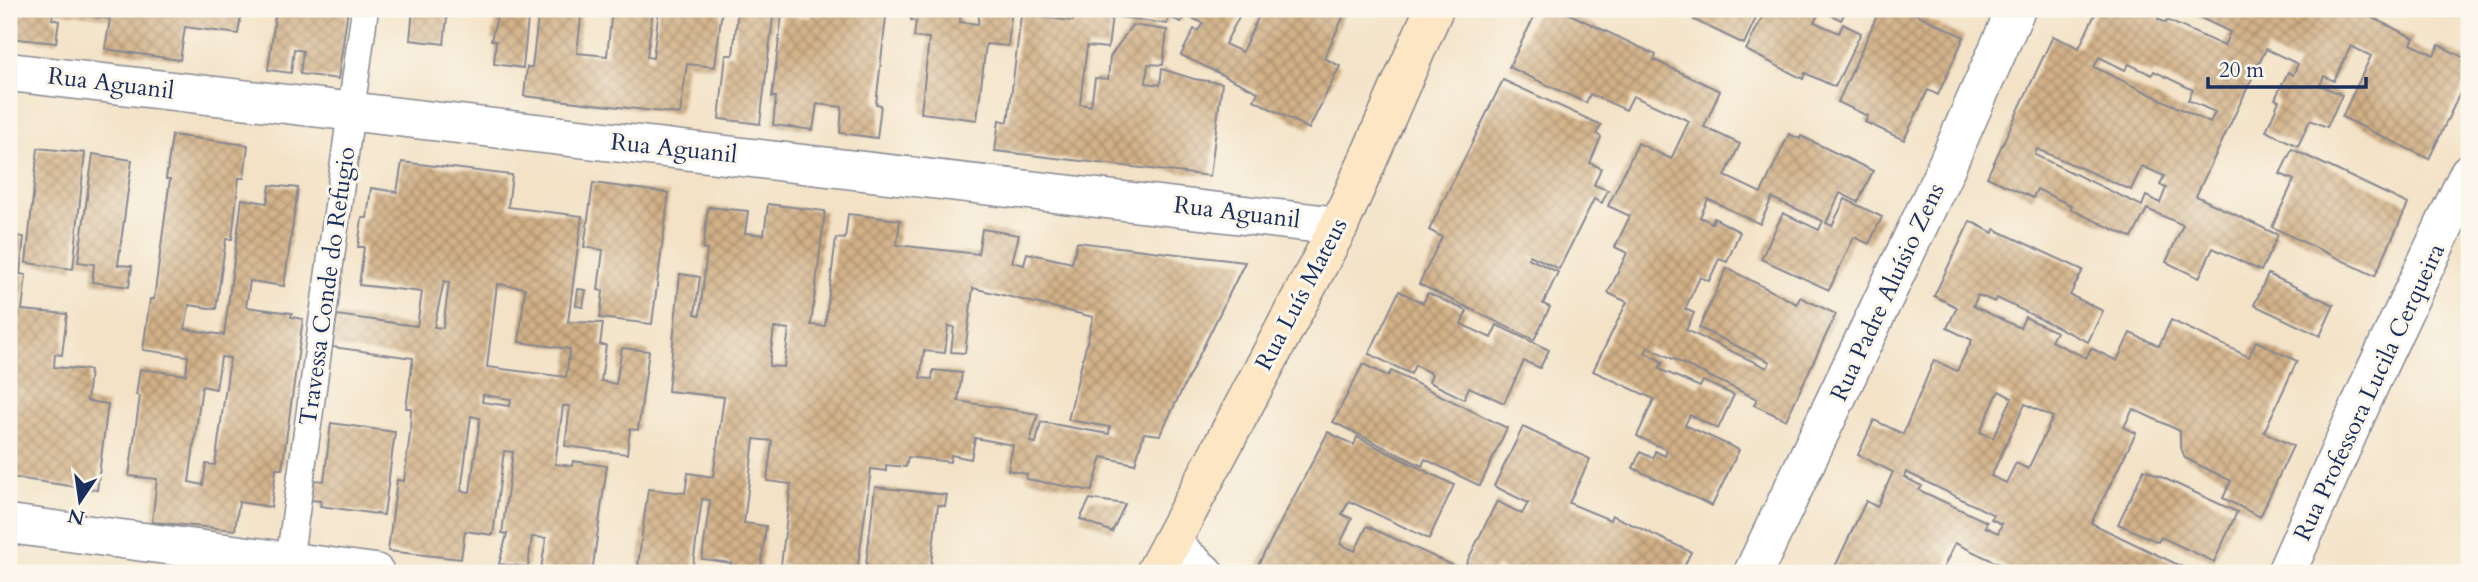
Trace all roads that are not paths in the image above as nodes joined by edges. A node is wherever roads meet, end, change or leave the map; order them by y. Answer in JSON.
{"nodes":[{"id":1,"x":365,"y":9,"type":"edge"},
{"id":2,"x":1434,"y":9,"type":"edge"},
{"id":3,"x":2016,"y":9,"type":"edge"},
{"id":4,"x":9,"y":72,"type":"edge"},
{"id":5,"x":351,"y":112,"type":"junction"},
{"id":6,"x":2469,"y":173,"type":"edge"},
{"id":7,"x":1339,"y":226,"type":"junction"},
{"id":8,"x":9,"y":524,"type":"edge"},
{"id":9,"x":1163,"y":559,"type":"edge"},
{"id":10,"x":289,"y":563,"type":"junction"},
{"id":11,"x":375,"y":573,"type":"edge"},
{"id":12,"x":1204,"y":573,"type":"edge"},
{"id":13,"x":1754,"y":573,"type":"edge"},
{"id":14,"x":2286,"y":573,"type":"edge"}],
"edges":[{"from":1,"to":5,"type":"lane","name":"Travessa Conde do Refugio"},
{"from":2,"to":7,"type":"main road","name":"Rua Luís Mateus"},
{"from":3,"to":13,"type":"street","name":"Rua Padre Aluísio Zens"},
{"from":4,"to":5,"type":"street","name":"Rua Aguanil"},
{"from":5,"to":7,"type":"street","name":"Rua Aguanil"},
{"from":5,"to":10,"type":"lane","name":"Travessa Conde do Refugio"},
{"from":6,"to":14,"type":"street","name":"Rua Professora Lucila Cerqueira"},
{"from":7,"to":9,"type":"main road","name":"Rua Luís Mateus"},
{"from":8,"to":10,"type":"street"},
{"from":9,"to":12,"type":"street"},
{"from":10,"to":11,"type":"street"}]}
